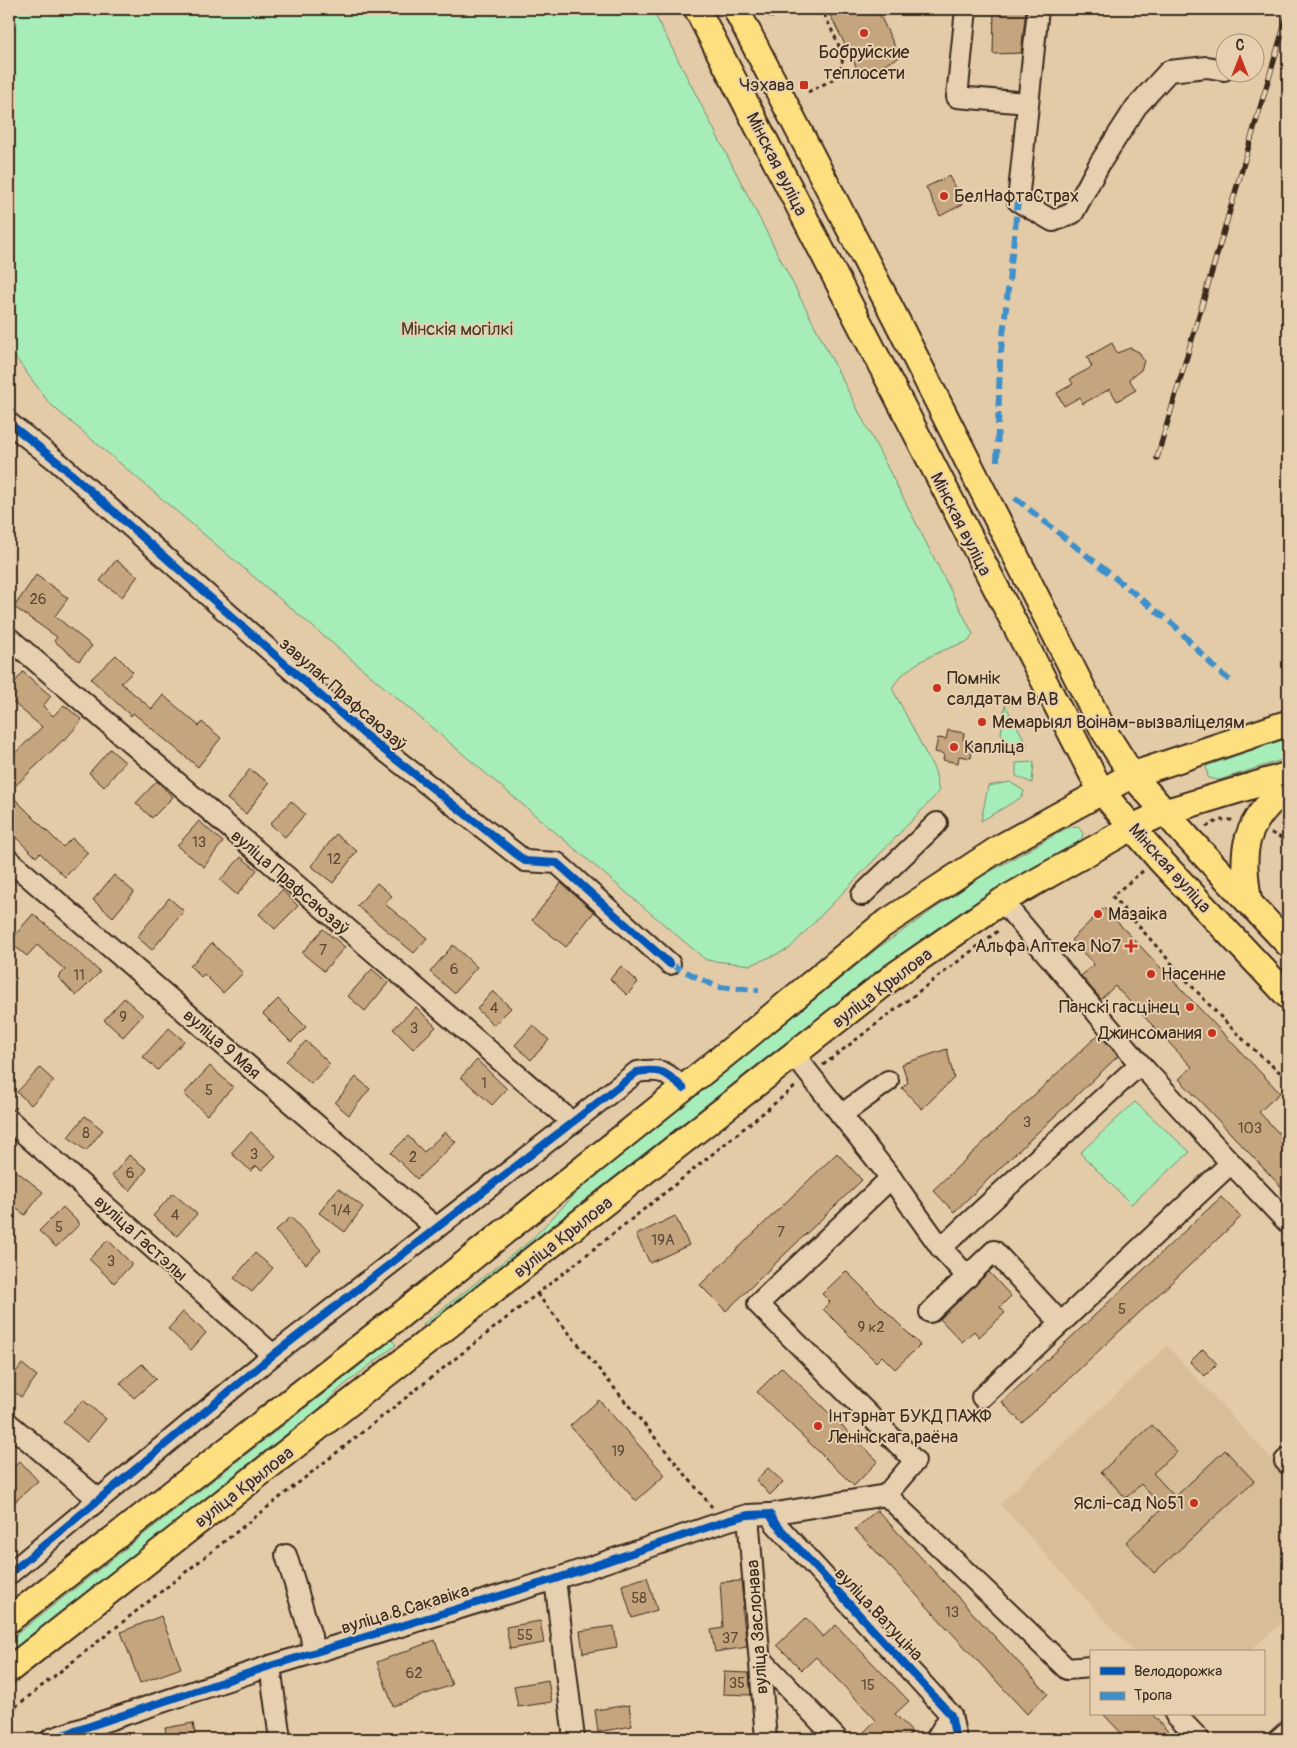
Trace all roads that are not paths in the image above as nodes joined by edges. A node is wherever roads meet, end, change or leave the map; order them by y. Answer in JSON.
{"nodes":[{"id":1,"x":697,"y":9,"type":"edge"},
{"id":2,"x":736,"y":9,"type":"edge"},
{"id":3,"x":966,"y":9,"type":"edge"},
{"id":4,"x":1038,"y":9,"type":"edge"},
{"id":5,"x":1214,"y":68,"type":"edge"},
{"id":6,"x":1028,"y":103,"type":"junction"},
{"id":7,"x":9,"y":422,"type":"edge"},
{"id":8,"x":9,"y":638,"type":"edge"},
{"id":9,"x":1288,"y":723,"type":"edge"},
{"id":10,"x":1132,"y":775,"type":"junction"},
{"id":11,"x":1288,"y":775,"type":"edge"},
{"id":12,"x":1288,"y":787,"type":"edge"},
{"id":13,"x":1101,"y":791,"type":"junction"},
{"id":14,"x":1165,"y":812,"type":"junction"},
{"id":15,"x":937,"y":823,"type":"dead end"},
{"id":16,"x":1133,"y":827,"type":"junction"},
{"id":17,"x":9,"y":860,"type":"edge"},
{"id":18,"x":862,"y":895,"type":"dead end"},
{"id":19,"x":1249,"y":902,"type":"junction"},
{"id":20,"x":1009,"y":909,"type":"junction"},
{"id":21,"x":1288,"y":944,"type":"edge"},
{"id":22,"x":670,"y":964,"type":"dead end"},
{"id":23,"x":1288,"y":996,"type":"edge"},
{"id":24,"x":1140,"y":1064,"type":"junction"},
{"id":25,"x":802,"y":1065,"type":"junction"},
{"id":26,"x":888,"y":1081,"type":"dead end"},
{"id":27,"x":683,"y":1088,"type":"junction"},
{"id":28,"x":842,"y":1115,"type":"junction"},
{"id":29,"x":9,"y":1120,"type":"edge"},
{"id":30,"x":573,"y":1124,"type":"junction"},
{"id":31,"x":1231,"y":1162,"type":"junction"},
{"id":32,"x":891,"y":1178,"type":"junction"},
{"id":33,"x":1288,"y":1223,"type":"edge"},
{"id":34,"x":435,"y":1227,"type":"junction"},
{"id":35,"x":941,"y":1248,"type":"junction"},
{"id":36,"x":968,"y":1277,"type":"junction"},
{"id":37,"x":930,"y":1312,"type":"dead end"},
{"id":38,"x":397,"y":1318,"type":"junction"},
{"id":39,"x":1060,"y":1322,"type":"junction"},
{"id":40,"x":422,"y":1348,"type":"junction"},
{"id":41,"x":273,"y":1355,"type":"junction"},
{"id":42,"x":982,"y":1396,"type":"dead end"},
{"id":43,"x":9,"y":1424,"type":"edge"},
{"id":44,"x":1288,"y":1458,"type":"edge"},
{"id":45,"x":1288,"y":1464,"type":"edge"},
{"id":46,"x":886,"y":1495,"type":"junction"},
{"id":47,"x":98,"y":1499,"type":"junction"},
{"id":48,"x":770,"y":1514,"type":"junction"},
{"id":49,"x":748,"y":1515,"type":"junction"},
{"id":50,"x":286,"y":1555,"type":"dead end"},
{"id":51,"x":9,"y":1574,"type":"edge"},
{"id":52,"x":555,"y":1579,"type":"junction"},
{"id":53,"x":9,"y":1620,"type":"edge"},
{"id":54,"x":313,"y":1653,"type":"junction"},
{"id":55,"x":760,"y":1658,"type":"junction"},
{"id":56,"x":270,"y":1666,"type":"junction"},
{"id":57,"x":1090,"y":1667,"type":"edge"},
{"id":58,"x":9,"y":1670,"type":"edge"},
{"id":59,"x":951,"y":1715,"type":"junction"},
{"id":60,"x":1177,"y":1716,"type":"edge"},
{"id":61,"x":1288,"y":1731,"type":"edge"},
{"id":62,"x":51,"y":1739,"type":"edge"},
{"id":63,"x":280,"y":1739,"type":"edge"},
{"id":64,"x":574,"y":1739,"type":"edge"},
{"id":65,"x":766,"y":1739,"type":"edge"},
{"id":66,"x":837,"y":1739,"type":"edge"},
{"id":67,"x":936,"y":1739,"type":"edge"},
{"id":68,"x":956,"y":1739,"type":"edge"},
{"id":69,"x":1199,"y":1739,"type":"edge"},
{"id":70,"x":1279,"y":1739,"type":"edge"}],
"edges":[{"from":1,"to":13,"type":"main road","name":"Мінская вуліца"},
{"from":2,"to":10,"type":"main road","name":"Мінская вуліца"},
{"from":3,"to":6,"type":"street"},
{"from":4,"to":6,"type":"street"},
{"from":5,"to":6,"type":"street"},
{"from":7,"to":22,"type":"street","name":"завулак Прафсаюзаў"},
{"from":8,"to":30,"type":"street","name":"вуліца Прафсаюзаў"},
{"from":9,"to":10,"type":"main road"},
{"from":10,"to":13,"type":"main road"},
{"from":10,"to":14,"type":"main road","name":"Мінская вуліца"},
{"from":11,"to":14,"type":"main road","name":"вуліца Крылова"},
{"from":12,"to":19,"type":"main road"},
{"from":13,"to":16,"type":"main road","name":"Мінская вуліца"},
{"from":13,"to":27,"type":"main road"},
{"from":14,"to":16,"type":"main road","name":"вуліца Крылова"},
{"from":14,"to":19,"type":"main road","name":"Мінская вуліца"},
{"from":15,"to":18,"type":"street"},
{"from":16,"to":20,"type":"main road","name":"вуліца Крылова"},
{"from":16,"to":23,"type":"main road","name":"Мінская вуліца"},
{"from":17,"to":34,"type":"street","name":"вуліца 9 Мая"},
{"from":19,"to":21,"type":"main road","name":"Мінская вуліца"},
{"from":20,"to":24,"type":"street"},
{"from":20,"to":25,"type":"main road","name":"вуліца Крылова"},
{"from":24,"to":31,"type":"street"},
{"from":24,"to":35,"type":"street"},
{"from":25,"to":28,"type":"street"},
{"from":25,"to":40,"type":"main road","name":"вуліца Крылова"},
{"from":26,"to":28,"type":"street"},
{"from":27,"to":30,"type":"street"},
{"from":27,"to":38,"type":"main road"},
{"from":28,"to":32,"type":"street"},
{"from":29,"to":41,"type":"street","name":"вуліца Гастэлы"},
{"from":30,"to":34,"type":"street"},
{"from":31,"to":33,"type":"street"},
{"from":31,"to":39,"type":"street"},
{"from":32,"to":35,"type":"street"},
{"from":32,"to":46,"type":"street"},
{"from":34,"to":41,"type":"street"},
{"from":35,"to":36,"type":"street"},
{"from":36,"to":37,"type":"street"},
{"from":36,"to":39,"type":"street"},
{"from":38,"to":40,"type":"main road"},
{"from":38,"to":53,"type":"main road"},
{"from":39,"to":42,"type":"street"},
{"from":40,"to":58,"type":"main road","name":"вуліца Крылова"},
{"from":41,"to":47,"type":"street"},
{"from":43,"to":47,"type":"street"},
{"from":44,"to":45,"type":"street"},
{"from":46,"to":48,"type":"street","name":"вуліца 8 Сакавіка"},
{"from":46,"to":57,"type":"street"},
{"from":47,"to":51,"type":"street"},
{"from":48,"to":49,"type":"street","name":"вуліца 8 Сакавіка"},
{"from":48,"to":59,"type":"street","name":"вуліца Ватуціна"},
{"from":49,"to":52,"type":"street","name":"вуліца 8 Сакавіка"},
{"from":49,"to":55,"type":"street","name":"вуліца Заслонава"},
{"from":50,"to":54,"type":"street"},
{"from":52,"to":54,"type":"street","name":"вуліца 8 Сакавіка"},
{"from":52,"to":64,"type":"street"},
{"from":54,"to":56,"type":"street","name":"вуліца 8 Сакавіка"},
{"from":55,"to":65,"type":"street","name":"вуліца Заслонава"},
{"from":55,"to":66,"type":"street"},
{"from":56,"to":62,"type":"street","name":"вуліца 8 Сакавіка"},
{"from":56,"to":63,"type":"street"},
{"from":59,"to":67,"type":"street"},
{"from":59,"to":68,"type":"street"},
{"from":60,"to":69,"type":"street"},
{"from":61,"to":70,"type":"street"}]}
